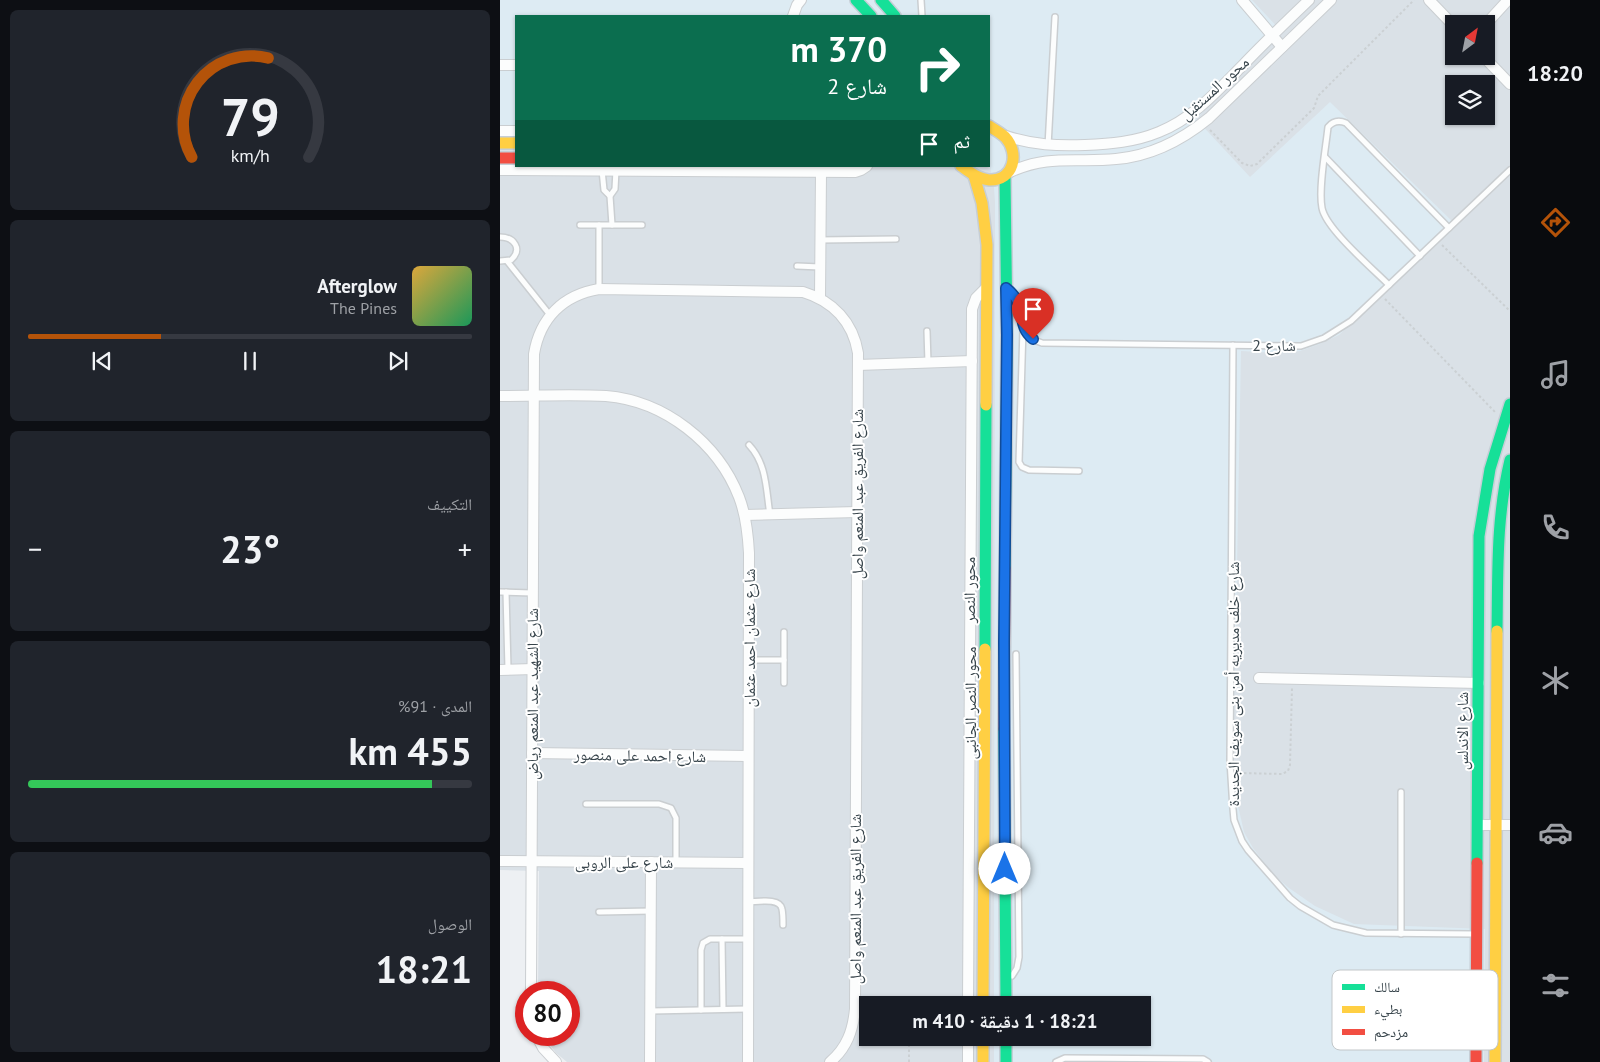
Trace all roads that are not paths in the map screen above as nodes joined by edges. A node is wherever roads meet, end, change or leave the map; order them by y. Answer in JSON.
{"nodes":[{"id":1,"x":801,"y":0,"type":"edge"},
{"id":2,"x":856,"y":0,"type":"edge"},
{"id":3,"x":881,"y":0,"type":"edge"},
{"id":4,"x":921,"y":0,"type":"edge"},
{"id":5,"x":1242,"y":0,"type":"edge"},
{"id":6,"x":1309,"y":0,"type":"edge"},
{"id":7,"x":1331,"y":0,"type":"edge"},
{"id":8,"x":1429,"y":0,"type":"edge"},
{"id":9,"x":1508,"y":0,"type":"edge"},
{"id":10,"x":794,"y":15,"type":"edge"},
{"id":11,"x":870,"y":15,"type":"edge"},
{"id":12,"x":894,"y":15,"type":"edge"},
{"id":13,"x":922,"y":15,"type":"edge"},
{"id":14,"x":1494,"y":15,"type":"edge"},
{"id":15,"x":1054,"y":17,"type":"dead end"},
{"id":16,"x":1445,"y":17,"type":"edge"},
{"id":17,"x":1272,"y":35,"type":"junction"},
{"id":18,"x":1282,"y":47,"type":"junction"},
{"id":19,"x":500,"y":65,"type":"edge"},
{"id":20,"x":515,"y":65,"type":"edge"},
{"id":21,"x":1492,"y":65,"type":"edge"},
{"id":22,"x":1510,"y":84,"type":"edge"},
{"id":23,"x":990,"y":126,"type":"edge"},
{"id":24,"x":500,"y":131,"type":"edge"},
{"id":25,"x":515,"y":131,"type":"edge"},
{"id":26,"x":1006,"y":136,"type":"junction"},
{"id":27,"x":500,"y":143,"type":"edge"},
{"id":28,"x":515,"y":143,"type":"edge"},
{"id":29,"x":1048,"y":146,"type":"junction"},
{"id":30,"x":1324,"y":157,"type":"junction"},
{"id":31,"x":500,"y":158,"type":"edge"},
{"id":32,"x":515,"y":158,"type":"edge"},
{"id":33,"x":866,"y":167,"type":"edge"},
{"id":34,"x":962,"y":167,"type":"edge"},
{"id":35,"x":500,"y":170,"type":"edge"},
{"id":36,"x":602,"y":170,"type":"junction"},
{"id":37,"x":616,"y":170,"type":"junction"},
{"id":38,"x":1510,"y":170,"type":"edge"},
{"id":39,"x":821,"y":172,"type":"junction"},
{"id":40,"x":1007,"y":174,"type":"junction"},
{"id":41,"x":974,"y":176,"type":"junction"},
{"id":42,"x":610,"y":196,"type":"junction"},
{"id":43,"x":984,"y":211,"type":"junction"},
{"id":44,"x":1005,"y":212,"type":"junction"},
{"id":45,"x":580,"y":225,"type":"dead end"},
{"id":46,"x":599,"y":225,"type":"junction"},
{"id":47,"x":612,"y":225,"type":"junction"},
{"id":48,"x":642,"y":225,"type":"dead end"},
{"id":49,"x":1449,"y":228,"type":"junction"},
{"id":50,"x":500,"y":237,"type":"edge"},
{"id":51,"x":896,"y":239,"type":"dead end"},
{"id":52,"x":820,"y":240,"type":"junction"},
{"id":53,"x":1420,"y":256,"type":"junction"},
{"id":54,"x":500,"y":261,"type":"edge"},
{"id":55,"x":507,"y":261,"type":"junction"},
{"id":56,"x":797,"y":266,"type":"dead end"},
{"id":57,"x":820,"y":267,"type":"junction"},
{"id":58,"x":1389,"y":285,"type":"junction"},
{"id":59,"x":987,"y":287,"type":"junction"},
{"id":60,"x":1006,"y":288,"type":"junction"},
{"id":61,"x":600,"y":289,"type":"junction"},
{"id":62,"x":820,"y":298,"type":"junction"},
{"id":63,"x":550,"y":315,"type":"junction"},
{"id":64,"x":1023,"y":327,"type":"junction"},
{"id":65,"x":927,"y":331,"type":"dead end"},
{"id":66,"x":1233,"y":345,"type":"junction"},
{"id":67,"x":972,"y":362,"type":"junction"},
{"id":68,"x":928,"y":363,"type":"junction"},
{"id":69,"x":858,"y":365,"type":"junction"},
{"id":70,"x":500,"y":396,"type":"edge"},
{"id":71,"x":534,"y":396,"type":"junction"},
{"id":72,"x":1510,"y":404,"type":"edge"},
{"id":73,"x":749,"y":445,"type":"dead end"},
{"id":74,"x":1510,"y":460,"type":"edge"},
{"id":75,"x":1078,"y":471,"type":"dead end"},
{"id":76,"x":857,"y":512,"type":"junction"},
{"id":77,"x":770,"y":515,"type":"junction"},
{"id":78,"x":745,"y":516,"type":"junction"},
{"id":79,"x":500,"y":592,"type":"edge"},
{"id":80,"x":506,"y":592,"type":"junction"},
{"id":81,"x":533,"y":592,"type":"junction"},
{"id":82,"x":784,"y":632,"type":"dead end"},
{"id":83,"x":985,"y":641,"type":"junction"},
{"id":84,"x":1004,"y":642,"type":"junction"},
{"id":85,"x":1016,"y":654,"type":"dead end"},
{"id":86,"x":749,"y":660,"type":"junction"},
{"id":87,"x":784,"y":660,"type":"junction"},
{"id":88,"x":504,"y":670,"type":"edge"},
{"id":89,"x":533,"y":670,"type":"junction"},
{"id":90,"x":1259,"y":678,"type":"dead end"},
{"id":91,"x":784,"y":683,"type":"dead end"},
{"id":92,"x":1479,"y":683,"type":"junction"},
{"id":93,"x":532,"y":754,"type":"junction"},
{"id":94,"x":748,"y":756,"type":"junction"},
{"id":95,"x":1402,"y":792,"type":"dead end"},
{"id":96,"x":586,"y":804,"type":"dead end"},
{"id":97,"x":1478,"y":824,"type":"junction"},
{"id":98,"x":1496,"y":825,"type":"junction"},
{"id":99,"x":1510,"y":825,"type":"edge"},
{"id":100,"x":500,"y":861,"type":"edge"},
{"id":101,"x":532,"y":861,"type":"junction"},
{"id":102,"x":652,"y":862,"type":"junction"},
{"id":103,"x":676,"y":862,"type":"junction"},
{"id":104,"x":748,"y":863,"type":"junction"},
{"id":105,"x":748,"y":902,"type":"junction"},
{"id":106,"x":651,"y":911,"type":"junction"},
{"id":107,"x":599,"y":912,"type":"dead end"},
{"id":108,"x":783,"y":925,"type":"dead end"},
{"id":109,"x":1401,"y":934,"type":"junction"},
{"id":110,"x":1477,"y":934,"type":"junction"},
{"id":111,"x":1495,"y":934,"type":"junction"},
{"id":112,"x":722,"y":939,"type":"junction"},
{"id":113,"x":748,"y":939,"type":"junction"},
{"id":114,"x":1477,"y":970,"type":"edge"},
{"id":115,"x":1495,"y":970,"type":"edge"},
{"id":116,"x":531,"y":981,"type":"edge"},
{"id":117,"x":1006,"y":981,"type":"junction"},
{"id":118,"x":968,"y":996,"type":"edge"},
{"id":119,"x":983,"y":996,"type":"edge"},
{"id":120,"x":1006,"y":996,"type":"edge"},
{"id":121,"x":723,"y":1009,"type":"junction"},
{"id":122,"x":747,"y":1009,"type":"junction"},
{"id":123,"x":701,"y":1010,"type":"junction"},
{"id":124,"x":650,"y":1011,"type":"junction"},
{"id":125,"x":542,"y":1046,"type":"edge"},
{"id":126,"x":968,"y":1046,"type":"edge"},
{"id":127,"x":983,"y":1046,"type":"edge"},
{"id":128,"x":1006,"y":1046,"type":"edge"},
{"id":129,"x":1006,"y":1050,"type":"junction"},
{"id":130,"x":556,"y":1062,"type":"edge"},
{"id":131,"x":650,"y":1062,"type":"edge"},
{"id":132,"x":748,"y":1062,"type":"edge"},
{"id":133,"x":830,"y":1062,"type":"edge"},
{"id":134,"x":968,"y":1062,"type":"edge"},
{"id":135,"x":983,"y":1062,"type":"edge"},
{"id":136,"x":1006,"y":1062,"type":"edge"},
{"id":137,"x":1016,"y":1062,"type":"edge"},
{"id":138,"x":1056,"y":1062,"type":"edge"},
{"id":139,"x":1208,"y":1062,"type":"edge"}],
"edges":[{"from":1,"to":10,"type":"street"},
{"from":2,"to":11,"type":"main road"},
{"from":3,"to":12,"type":"main road"},
{"from":4,"to":13,"type":"lane"},
{"from":5,"to":17,"type":"street"},
{"from":6,"to":17,"type":"street","name":"محور المستقبل"},
{"from":7,"to":18,"type":"street","name":"محور المستقبل"},
{"from":8,"to":16,"type":"street"},
{"from":9,"to":14,"type":"street"},
{"from":15,"to":29,"type":"lane"},
{"from":17,"to":18,"type":"street"},
{"from":17,"to":29,"type":"street","name":"محور المستقبل"},
{"from":18,"to":40,"type":"street","name":"محور المستقبل"},
{"from":19,"to":20,"type":"street"},
{"from":21,"to":22,"type":"street"},
{"from":23,"to":26,"type":"main road"},
{"from":24,"to":25,"type":"street"},
{"from":26,"to":29,"type":"street","name":"محور المستقبل"},
{"from":26,"to":40,"type":"main road"},
{"from":27,"to":28,"type":"main road"},
{"from":30,"to":49,"type":"lane"},
{"from":30,"to":53,"type":"lane"},
{"from":30,"to":58,"type":"lane"},
{"from":31,"to":32,"type":"main road"},
{"from":33,"to":39,"type":"street"},
{"from":34,"to":41,"type":"main road"},
{"from":35,"to":36,"type":"street"},
{"from":36,"to":37,"type":"street"},
{"from":36,"to":42,"type":"lane"},
{"from":37,"to":39,"type":"street"},
{"from":37,"to":42,"type":"lane"},
{"from":38,"to":49,"type":"lane","name":"شارع 2"},
{"from":39,"to":52,"type":"street"},
{"from":40,"to":41,"type":"main road"},
{"from":40,"to":44,"type":"main road"},
{"from":41,"to":43,"type":"main road","name":"محور النصر"},
{"from":42,"to":47,"type":"lane"},
{"from":43,"to":44,"type":"main road"},
{"from":43,"to":59,"type":"main road","name":"محور النصر"},
{"from":44,"to":60,"type":"main road"},
{"from":45,"to":46,"type":"lane"},
{"from":46,"to":47,"type":"lane"},
{"from":46,"to":61,"type":"lane"},
{"from":47,"to":48,"type":"lane"},
{"from":49,"to":53,"type":"lane","name":"شارع 2"},
{"from":50,"to":55,"type":"lane"},
{"from":51,"to":52,"type":"lane"},
{"from":52,"to":57,"type":"street"},
{"from":53,"to":58,"type":"lane","name":"شارع 2"},
{"from":54,"to":55,"type":"lane"},
{"from":55,"to":63,"type":"lane"},
{"from":56,"to":57,"type":"lane"},
{"from":57,"to":62,"type":"street"},
{"from":58,"to":66,"type":"lane","name":"شارع 2"},
{"from":59,"to":67,"type":"street","name":"محور النصر الجانبى"},
{"from":59,"to":83,"type":"main road","name":"محور النصر"},
{"from":60,"to":64,"type":"lane"},
{"from":60,"to":84,"type":"main road"},
{"from":61,"to":62,"type":"street","name":"شارع الفريق عبد المنعم واصل"},
{"from":61,"to":63,"type":"street","name":"شارع الفريق عبد المنعم واصل"},
{"from":62,"to":69,"type":"street","name":"شارع الفريق عبد المنعم واصل"},
{"from":63,"to":71,"type":"street","name":"شارع الفريق عبد المنعم واصل"},
{"from":64,"to":66,"type":"lane","name":"شارع 2"},
{"from":64,"to":75,"type":"lane"},
{"from":65,"to":68,"type":"lane"},
{"from":66,"to":109,"type":"lane","name":"شارع خلف مديريه أمن بنى سويف الجديدة"},
{"from":67,"to":68,"type":"street"},
{"from":67,"to":118,"type":"street","name":"محور النصر الجانبى"},
{"from":68,"to":69,"type":"street"},
{"from":69,"to":76,"type":"street","name":"شارع الفريق عبد المنعم واصل"},
{"from":70,"to":71,"type":"street","name":"شارع عثمان احمد عثمان"},
{"from":71,"to":78,"type":"street","name":"شارع عثمان احمد عثمان"},
{"from":71,"to":81,"type":"street","name":"شارع الشهيد عبد المنعم رياض"},
{"from":72,"to":92,"type":"main road","name":"شارع الاندلس"},
{"from":73,"to":77,"type":"lane"},
{"from":74,"to":98,"type":"main road"},
{"from":76,"to":77,"type":"street"},
{"from":76,"to":133,"type":"street","name":"شارع الفريق عبد المنعم واصل"},
{"from":77,"to":78,"type":"street"},
{"from":78,"to":86,"type":"street","name":"شارع عثمان احمد عثمان"},
{"from":79,"to":80,"type":"lane"},
{"from":80,"to":81,"type":"lane"},
{"from":80,"to":88,"type":"lane"},
{"from":81,"to":89,"type":"street","name":"شارع الشهيد عبد المنعم رياض"},
{"from":82,"to":87,"type":"lane"},
{"from":83,"to":84,"type":"main road"},
{"from":83,"to":119,"type":"main road","name":"محور النصر"},
{"from":84,"to":117,"type":"main road"},
{"from":85,"to":117,"type":"lane"},
{"from":86,"to":87,"type":"lane"},
{"from":86,"to":94,"type":"street","name":"شارع عثمان احمد عثمان"},
{"from":87,"to":91,"type":"lane"},
{"from":88,"to":89,"type":"street"},
{"from":89,"to":93,"type":"street","name":"شارع الشهيد عبد المنعم رياض"},
{"from":90,"to":92,"type":"street"},
{"from":92,"to":97,"type":"main road","name":"شارع الاندلس"},
{"from":93,"to":94,"type":"street","name":"شارع احمد على منصور"},
{"from":93,"to":101,"type":"street","name":"شارع الشهيد عبد المنعم رياض"},
{"from":94,"to":104,"type":"street","name":"شارع عثمان احمد عثمان"},
{"from":95,"to":109,"type":"lane"},
{"from":96,"to":103,"type":"lane"},
{"from":97,"to":98,"type":"street"},
{"from":97,"to":110,"type":"main road","name":"شارع الاندلس"},
{"from":98,"to":99,"type":"street"},
{"from":98,"to":111,"type":"main road"},
{"from":100,"to":101,"type":"street","name":"شارع على الروبى"},
{"from":101,"to":102,"type":"street","name":"شارع على الروبى"},
{"from":101,"to":116,"type":"street","name":"شارع الشهيد عبد المنعم رياض"},
{"from":102,"to":103,"type":"street","name":"شارع على الروبى"},
{"from":102,"to":106,"type":"street"},
{"from":103,"to":104,"type":"street","name":"شارع على الروبى"},
{"from":104,"to":105,"type":"street","name":"شارع عثمان احمد عثمان"},
{"from":105,"to":108,"type":"lane"},
{"from":105,"to":113,"type":"street","name":"شارع عثمان احمد عثمان"},
{"from":106,"to":107,"type":"lane"},
{"from":106,"to":124,"type":"street"},
{"from":109,"to":110,"type":"lane","name":"شارع خلف مديريه أمن بنى سويف الجديدة"},
{"from":110,"to":111,"type":"main road"},
{"from":110,"to":114,"type":"main road","name":"شارع الاندلس"},
{"from":111,"to":115,"type":"main road"},
{"from":112,"to":113,"type":"lane"},
{"from":112,"to":121,"type":"lane"},
{"from":112,"to":123,"type":"lane"},
{"from":113,"to":122,"type":"street","name":"شارع عثمان احمد عثمان"},
{"from":117,"to":120,"type":"main road"},
{"from":121,"to":122,"type":"lane"},
{"from":121,"to":123,"type":"lane"},
{"from":122,"to":132,"type":"street","name":"شارع عثمان احمد عثمان"},
{"from":123,"to":124,"type":"lane"},
{"from":124,"to":131,"type":"street"},
{"from":125,"to":130,"type":"street"},
{"from":126,"to":134,"type":"street"},
{"from":127,"to":135,"type":"main road"},
{"from":128,"to":129,"type":"main road"},
{"from":129,"to":136,"type":"main road"},
{"from":129,"to":137,"type":"main road"},
{"from":138,"to":139,"type":"lane"}]}
